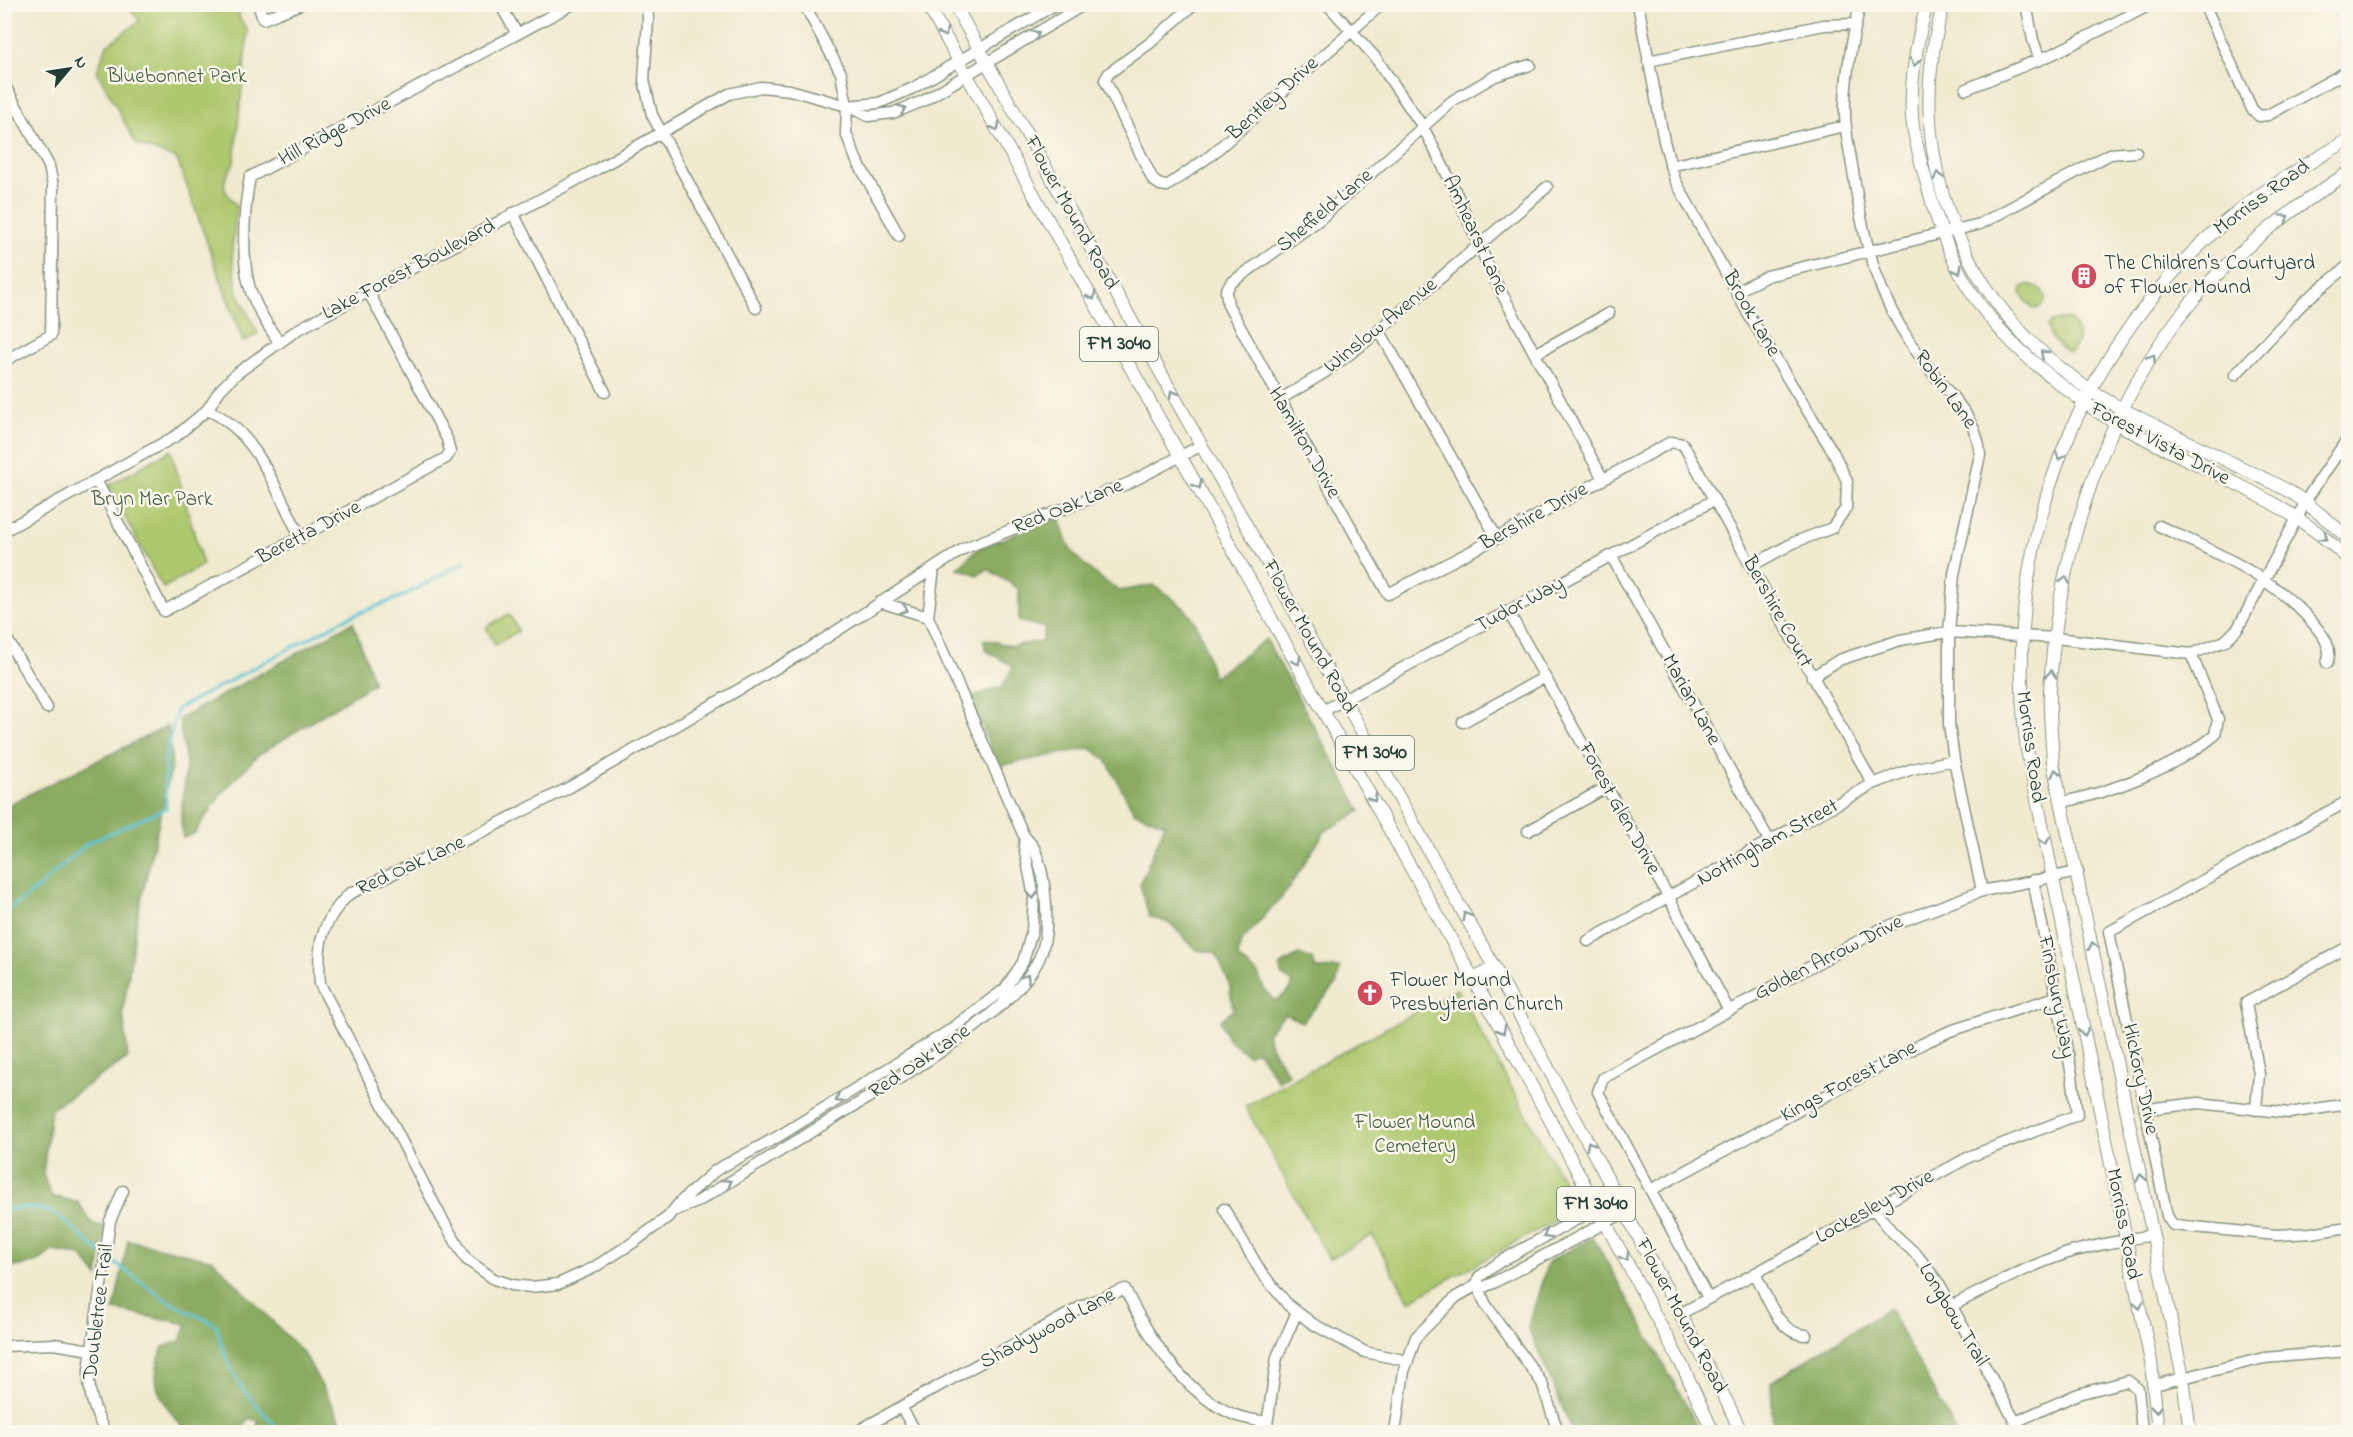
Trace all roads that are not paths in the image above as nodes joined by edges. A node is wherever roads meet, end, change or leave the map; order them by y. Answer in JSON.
{"nodes":[{"id":1,"x":258,"y":4,"type":"edge"},
{"id":2,"x":301,"y":4,"type":"edge"},
{"id":3,"x":500,"y":4,"type":"edge"},
{"id":4,"x":573,"y":4,"type":"edge"},
{"id":5,"x":647,"y":4,"type":"edge"},
{"id":6,"x":804,"y":4,"type":"edge"},
{"id":7,"x":927,"y":4,"type":"edge"},
{"id":8,"x":954,"y":4,"type":"edge"},
{"id":9,"x":1056,"y":4,"type":"edge"},
{"id":10,"x":1085,"y":4,"type":"edge"},
{"id":11,"x":1194,"y":4,"type":"edge"},
{"id":12,"x":1327,"y":4,"type":"edge"},
{"id":13,"x":1382,"y":4,"type":"edge"},
{"id":14,"x":1638,"y":4,"type":"edge"},
{"id":15,"x":1860,"y":4,"type":"edge"},
{"id":16,"x":1927,"y":4,"type":"edge"},
{"id":17,"x":1944,"y":4,"type":"edge"},
{"id":18,"x":2026,"y":4,"type":"edge"},
{"id":19,"x":2152,"y":4,"type":"edge"},
{"id":20,"x":2204,"y":4,"type":"edge"},
{"id":21,"x":1856,"y":24,"type":"junction"},
{"id":22,"x":1352,"y":30,"type":"junction"},
{"id":23,"x":517,"y":34,"type":"junction"},
{"id":24,"x":980,"y":50,"type":"junction"},
{"id":25,"x":2040,"y":60,"type":"junction"},
{"id":26,"x":1648,"y":61,"type":"junction"},
{"id":27,"x":960,"y":62,"type":"junction"},
{"id":28,"x":988,"y":64,"type":"junction"},
{"id":29,"x":1530,"y":65,"type":"dead end"},
{"id":30,"x":2349,"y":71,"type":"edge"},
{"id":31,"x":968,"y":76,"type":"junction"},
{"id":32,"x":4,"y":84,"type":"edge"},
{"id":33,"x":1966,"y":89,"type":"dead end"},
{"id":34,"x":847,"y":106,"type":"junction"},
{"id":35,"x":1845,"y":126,"type":"junction"},
{"id":36,"x":1423,"y":127,"type":"junction"},
{"id":37,"x":661,"y":132,"type":"junction"},
{"id":38,"x":2349,"y":140,"type":"edge"},
{"id":39,"x":2136,"y":152,"type":"dead end"},
{"id":40,"x":1670,"y":166,"type":"junction"},
{"id":41,"x":2349,"y":173,"type":"edge"},
{"id":42,"x":1547,"y":187,"type":"dead end"},
{"id":43,"x":513,"y":213,"type":"junction"},
{"id":44,"x":1954,"y":232,"type":"junction"},
{"id":45,"x":1941,"y":235,"type":"junction"},
{"id":46,"x":899,"y":236,"type":"dead end"},
{"id":47,"x":1479,"y":246,"type":"junction"},
{"id":48,"x":1870,"y":252,"type":"junction"},
{"id":49,"x":2349,"y":266,"type":"edge"},
{"id":50,"x":368,"y":291,"type":"junction"},
{"id":51,"x":1226,"y":291,"type":"joint"},
{"id":52,"x":1737,"y":291,"type":"junction"},
{"id":53,"x":756,"y":308,"type":"dead end"},
{"id":54,"x":1609,"y":313,"type":"dead end"},
{"id":55,"x":1379,"y":330,"type":"junction"},
{"id":56,"x":279,"y":342,"type":"junction"},
{"id":57,"x":1535,"y":354,"type":"junction"},
{"id":58,"x":4,"y":361,"type":"edge"},
{"id":59,"x":2235,"y":375,"type":"dead end"},
{"id":60,"x":605,"y":392,"type":"dead end"},
{"id":61,"x":2086,"y":396,"type":"junction"},
{"id":62,"x":1279,"y":400,"type":"junction"},
{"id":63,"x":2123,"y":409,"type":"junction"},
{"id":64,"x":207,"y":410,"type":"junction"},
{"id":65,"x":2116,"y":423,"type":"junction"},
{"id":66,"x":2349,"y":438,"type":"edge"},
{"id":67,"x":1678,"y":443,"type":"joint"},
{"id":68,"x":1202,"y":446,"type":"junction"},
{"id":69,"x":1182,"y":457,"type":"junction"},
{"id":70,"x":1603,"y":479,"type":"junction"},
{"id":71,"x":96,"y":480,"type":"junction"},
{"id":72,"x":1714,"y":500,"type":"junction"},
{"id":73,"x":2306,"y":503,"type":"junction"},
{"id":74,"x":2299,"y":517,"type":"junction"},
{"id":75,"x":2159,"y":525,"type":"dead end"},
{"id":76,"x":4,"y":531,"type":"edge"},
{"id":77,"x":301,"y":538,"type":"junction"},
{"id":78,"x":1497,"y":538,"type":"junction"},
{"id":79,"x":2349,"y":538,"type":"edge"},
{"id":80,"x":1612,"y":557,"type":"junction"},
{"id":81,"x":2349,"y":559,"type":"edge"},
{"id":82,"x":1751,"y":567,"type":"junction"},
{"id":83,"x":934,"y":568,"type":"junction"},
{"id":84,"x":2265,"y":580,"type":"junction"},
{"id":85,"x":1388,"y":594,"type":"joint"},
{"id":86,"x":880,"y":602,"type":"junction"},
{"id":87,"x":1508,"y":611,"type":"junction"},
{"id":88,"x":928,"y":617,"type":"junction"},
{"id":89,"x":1949,"y":632,"type":"junction"},
{"id":90,"x":4,"y":634,"type":"edge"},
{"id":91,"x":2023,"y":638,"type":"junction"},
{"id":92,"x":2056,"y":638,"type":"junction"},
{"id":93,"x":2191,"y":654,"type":"junction"},
{"id":94,"x":2327,"y":663,"type":"dead end"},
{"id":95,"x":1545,"y":677,"type":"junction"},
{"id":96,"x":1812,"y":677,"type":"junction"},
{"id":97,"x":1345,"y":700,"type":"junction"},
{"id":98,"x":47,"y":708,"type":"dead end"},
{"id":99,"x":1324,"y":710,"type":"junction"},
{"id":100,"x":1463,"y":722,"type":"dead end"},
{"id":101,"x":1954,"y":760,"type":"junction"},
{"id":102,"x":1873,"y":784,"type":"junction"},
{"id":103,"x":1607,"y":788,"type":"junction"},
{"id":104,"x":2349,"y":801,"type":"edge"},
{"id":105,"x":2062,"y":802,"type":"junction"},
{"id":106,"x":1528,"y":831,"type":"dead end"},
{"id":107,"x":1025,"y":838,"type":"junction"},
{"id":108,"x":1770,"y":842,"type":"junction"},
{"id":109,"x":2078,"y":872,"type":"junction"},
{"id":110,"x":2053,"y":876,"type":"junction"},
{"id":111,"x":2033,"y":880,"type":"junction"},
{"id":112,"x":1982,"y":891,"type":"junction"},
{"id":113,"x":1669,"y":898,"type":"junction"},
{"id":114,"x":1588,"y":941,"type":"dead end"},
{"id":115,"x":2349,"y":947,"type":"edge"},
{"id":116,"x":1494,"y":967,"type":"junction"},
{"id":117,"x":1473,"y":980,"type":"junction"},
{"id":118,"x":2056,"y":997,"type":"junction"},
{"id":119,"x":1728,"y":1009,"type":"junction"},
{"id":120,"x":2349,"y":1104,"type":"edge"},
{"id":121,"x":2147,"y":1110,"type":"junction"},
{"id":122,"x":2256,"y":1110,"type":"junction"},
{"id":123,"x":2077,"y":1115,"type":"joint"},
{"id":124,"x":1651,"y":1190,"type":"junction"},
{"id":125,"x":123,"y":1191,"type":"dead end"},
{"id":126,"x":1617,"y":1197,"type":"junction"},
{"id":127,"x":1598,"y":1207,"type":"junction"},
{"id":128,"x":1872,"y":1208,"type":"junction"},
{"id":129,"x":1224,"y":1209,"type":"dead end"},
{"id":130,"x":676,"y":1210,"type":"junction"},
{"id":131,"x":1625,"y":1212,"type":"junction"},
{"id":132,"x":1606,"y":1222,"type":"junction"},
{"id":133,"x":2349,"y":1227,"type":"edge"},
{"id":134,"x":2151,"y":1235,"type":"junction"},
{"id":135,"x":2126,"y":1240,"type":"junction"},
{"id":136,"x":1755,"y":1272,"type":"junction"},
{"id":137,"x":1477,"y":1286,"type":"junction"},
{"id":138,"x":1708,"y":1298,"type":"junction"},
{"id":139,"x":1951,"y":1306,"type":"junction"},
{"id":140,"x":1298,"y":1312,"type":"junction"},
{"id":141,"x":1680,"y":1314,"type":"junction"},
{"id":142,"x":1806,"y":1335,"type":"dead end"},
{"id":143,"x":4,"y":1346,"type":"edge"},
{"id":144,"x":91,"y":1350,"type":"junction"},
{"id":145,"x":2349,"y":1350,"type":"edge"},
{"id":146,"x":1408,"y":1360,"type":"junction"},
{"id":147,"x":2183,"y":1378,"type":"junction"},
{"id":148,"x":2154,"y":1385,"type":"junction"},
{"id":149,"x":901,"y":1407,"type":"junction"},
{"id":150,"x":2015,"y":1422,"type":"junction"},
{"id":151,"x":1266,"y":1427,"type":"edge"},
{"id":152,"x":105,"y":1432,"type":"edge"},
{"id":153,"x":856,"y":1432,"type":"edge"},
{"id":154,"x":916,"y":1432,"type":"edge"},
{"id":155,"x":1395,"y":1432,"type":"edge"},
{"id":156,"x":1558,"y":1432,"type":"edge"},
{"id":157,"x":1713,"y":1432,"type":"edge"},
{"id":158,"x":1741,"y":1432,"type":"edge"},
{"id":159,"x":2020,"y":1432,"type":"edge"},
{"id":160,"x":2142,"y":1432,"type":"edge"},
{"id":161,"x":2158,"y":1432,"type":"edge"},
{"id":162,"x":2190,"y":1432,"type":"edge"}],
"edges":[{"from":1,"to":2,"type":"street"},
{"from":3,"to":23,"type":"street"},
{"from":4,"to":23,"type":"street","name":"Hill Ridge Drive"},
{"from":5,"to":37,"type":"street"},
{"from":6,"to":34,"type":"street"},
{"from":7,"to":27,"type":"main road","name":"Flower Mound Road","number":"FM 3040","one_way":true},
{"from":8,"to":24,"type":"main road","name":"Flower Mound Road","number":"FM 3040"},
{"from":9,"to":24,"type":"street","name":"Lake Forest Boulevard"},
{"from":28,"to":10,"type":"street","name":"Lake Forest Boulevard","one_way":true},
{"from":11,"to":22,"type":"street","name":"Bentley Drive"},
{"from":12,"to":22,"type":"street","name":"Amhearst Lane"},
{"from":13,"to":22,"type":"street","name":"Bentley Drive"},
{"from":14,"to":26,"type":"street","name":"Brook Lane"},
{"from":15,"to":21,"type":"street","name":"Robin Lane"},
{"from":16,"to":45,"type":"main road","name":"Forest Vista Drive","one_way":true},
{"from":44,"to":17,"type":"main road","name":"Forest Vista Drive","one_way":true},
{"from":18,"to":25,"type":"street"},
{"from":19,"to":25,"type":"street"},
{"from":20,"to":30,"type":"street"},
{"from":21,"to":26,"type":"street"},
{"from":21,"to":35,"type":"street","name":"Robin Lane"},
{"from":22,"to":36,"type":"street","name":"Amhearst Lane"},
{"from":23,"to":56,"type":"street","name":"Hill Ridge Drive"},
{"from":24,"to":27,"type":"street","name":"Lake Forest Boulevard"},
{"from":24,"to":28,"type":"main road","name":"Flower Mound Road","number":"FM 3040"},
{"from":25,"to":33,"type":"street"},
{"from":26,"to":40,"type":"street","name":"Brook Lane"},
{"from":27,"to":31,"type":"main road","name":"Flower Mound Road","number":"FM 3040"},
{"from":27,"to":34,"type":"street","name":"Lake Forest Boulevard"},
{"from":28,"to":31,"type":"street","name":"Lake Forest Boulevard"},
{"from":68,"to":28,"type":"main road","name":"Flower Mound Road","number":"FM 3040","one_way":true},
{"from":29,"to":36,"type":"street","name":"Sheffield Lane"},
{"from":34,"to":31,"type":"street","name":"Lake Forest Boulevard","one_way":true},
{"from":31,"to":69,"type":"main road","name":"Flower Mound Road","number":"FM 3040","one_way":true},
{"from":32,"to":58,"type":"street"},
{"from":34,"to":37,"type":"street","name":"Lake Forest Boulevard"},
{"from":34,"to":46,"type":"street"},
{"from":35,"to":40,"type":"street"},
{"from":35,"to":48,"type":"street","name":"Robin Lane"},
{"from":36,"to":47,"type":"street","name":"Amhearst Lane"},
{"from":36,"to":51,"type":"street","name":"Sheffield Lane"},
{"from":37,"to":43,"type":"street","name":"Lake Forest Boulevard"},
{"from":37,"to":53,"type":"street"},
{"from":38,"to":61,"type":"main road","name":"Morriss Road"},
{"from":39,"to":44,"type":"street"},
{"from":40,"to":52,"type":"street","name":"Brook Lane"},
{"from":63,"to":41,"type":"main road","name":"Morriss Road","one_way":true},
{"from":42,"to":47,"type":"street","name":"Winslow Avenue"},
{"from":43,"to":50,"type":"street","name":"Lake Forest Boulevard"},
{"from":43,"to":60,"type":"street"},
{"from":44,"to":45,"type":"street"},
{"from":61,"to":44,"type":"main road","name":"Forest Vista Drive","one_way":true},
{"from":45,"to":48,"type":"street"},
{"from":45,"to":61,"type":"main road","name":"Forest Vista Drive","one_way":true},
{"from":47,"to":55,"type":"street","name":"Winslow Avenue"},
{"from":47,"to":57,"type":"street","name":"Amhearst Lane"},
{"from":48,"to":52,"type":"street"},
{"from":48,"to":89,"type":"street","name":"Robin Lane"},
{"from":49,"to":59,"type":"street"},
{"from":50,"to":56,"type":"street","name":"Lake Forest Boulevard"},
{"from":50,"to":77,"type":"street","name":"Beretta Drive"},
{"from":51,"to":62,"type":"street","name":"Hamilton Drive"},
{"from":52,"to":82,"type":"street","name":"Brook Lane"},
{"from":54,"to":57,"type":"street"},
{"from":55,"to":62,"type":"street","name":"Winslow Avenue"},
{"from":55,"to":78,"type":"street"},
{"from":56,"to":64,"type":"street","name":"Lake Forest Boulevard"},
{"from":57,"to":70,"type":"street","name":"Amhearst Lane"},
{"from":61,"to":63,"type":"main road","name":"Forest Vista Drive"},
{"from":61,"to":65,"type":"main road","name":"Forest Vista Drive"},
{"from":61,"to":91,"type":"main road","name":"Morriss Road","one_way":true},
{"from":62,"to":85,"type":"street","name":"Hamilton Drive"},
{"from":63,"to":65,"type":"main road","name":"Morriss Road"},
{"from":63,"to":73,"type":"main road","name":"Forest Vista Drive"},
{"from":64,"to":71,"type":"street","name":"Lake Forest Boulevard"},
{"from":64,"to":77,"type":"street"},
{"from":65,"to":74,"type":"main road","name":"Forest Vista Drive"},
{"from":92,"to":65,"type":"main road","name":"Morriss Road","one_way":true},
{"from":66,"to":73,"type":"street"},
{"from":67,"to":70,"type":"street","name":"Bershire Drive"},
{"from":67,"to":72,"type":"street","name":"Bershire Court"},
{"from":68,"to":69,"type":"street","name":"Red Oak Lane"},
{"from":68,"to":97,"type":"main road","name":"Flower Mound Road","number":"FM 3040"},
{"from":69,"to":83,"type":"street","name":"Red Oak Lane"},
{"from":69,"to":99,"type":"main road","name":"Flower Mound Road","number":"FM 3040","one_way":true},
{"from":70,"to":78,"type":"street","name":"Bershire Drive"},
{"from":71,"to":76,"type":"street","name":"Lake Forest Boulevard"},
{"from":71,"to":77,"type":"street","name":"Beretta Drive"},
{"from":72,"to":80,"type":"street","name":"Tudor Way"},
{"from":72,"to":82,"type":"street","name":"Bershire Court"},
{"from":73,"to":74,"type":"street"},
{"from":73,"to":79,"type":"main road","name":"Forest Vista Drive"},
{"from":74,"to":81,"type":"main road","name":"Forest Vista Drive","one_way":true},
{"from":74,"to":84,"type":"street"},
{"from":75,"to":84,"type":"street"},
{"from":78,"to":85,"type":"street","name":"Bershire Drive"},
{"from":80,"to":87,"type":"street","name":"Tudor Way"},
{"from":80,"to":108,"type":"street","name":"Marian Lane"},
{"from":82,"to":96,"type":"street","name":"Bershire Court"},
{"from":83,"to":86,"type":"street","name":"Red Oak Lane"},
{"from":83,"to":88,"type":"street"},
{"from":84,"to":93,"type":"street"},
{"from":84,"to":94,"type":"street"},
{"from":86,"to":88,"type":"street","one_way":true},
{"from":86,"to":130,"type":"street","name":"Red Oak Lane"},
{"from":87,"to":95,"type":"street","name":"Forest Glen Drive"},
{"from":87,"to":97,"type":"street","name":"Tudor Way"},
{"from":88,"to":107,"type":"street","name":"Red Oak Lane"},
{"from":89,"to":91,"type":"street"},
{"from":89,"to":96,"type":"street"},
{"from":89,"to":101,"type":"street","name":"Robin Lane"},
{"from":90,"to":98,"type":"street"},
{"from":91,"to":92,"type":"street"},
{"from":91,"to":110,"type":"main road","name":"Morriss Road","one_way":true},
{"from":92,"to":93,"type":"street"},
{"from":105,"to":92,"type":"main road","name":"Morriss Road","one_way":true},
{"from":93,"to":105,"type":"street"},
{"from":95,"to":100,"type":"street"},
{"from":95,"to":103,"type":"street","name":"Forest Glen Drive"},
{"from":96,"to":102,"type":"street","name":"Bershire Court"},
{"from":97,"to":99,"type":"street","name":"Tudor Way"},
{"from":116,"to":97,"type":"main road","name":"Flower Mound Road","number":"FM 3040","one_way":true},
{"from":99,"to":117,"type":"main road","name":"Flower Mound Road","number":"FM 3040","one_way":true},
{"from":101,"to":102,"type":"street","name":"Nottingham Street"},
{"from":101,"to":112,"type":"street","name":"Robin Lane"},
{"from":102,"to":108,"type":"street","name":"Nottingham Street"},
{"from":103,"to":106,"type":"street"},
{"from":103,"to":113,"type":"street","name":"Forest Glen Drive"},
{"from":104,"to":121,"type":"street","name":"Hickory Drive"},
{"from":105,"to":109,"type":"main road","name":"Morriss Road"},
{"from":107,"to":130,"type":"street","name":"Red Oak Lane","one_way":true},
{"from":130,"to":107,"type":"street","name":"Red Oak Lane","one_way":true},
{"from":108,"to":113,"type":"street","name":"Nottingham Street"},
{"from":109,"to":110,"type":"street","name":"Golden Arrow Drive"},
{"from":134,"to":109,"type":"main road","name":"Morriss Road","one_way":true},
{"from":110,"to":111,"type":"street","name":"Golden Arrow Drive"},
{"from":110,"to":135,"type":"main road","name":"Morriss Road","one_way":true},
{"from":111,"to":112,"type":"street","name":"Golden Arrow Drive"},
{"from":111,"to":118,"type":"street","name":"Finsbury Way"},
{"from":112,"to":119,"type":"street","name":"Golden Arrow Drive"},
{"from":113,"to":114,"type":"street","name":"Nottingham Street"},
{"from":113,"to":119,"type":"street","name":"Forest Glen Drive"},
{"from":115,"to":122,"type":"street"},
{"from":116,"to":117,"type":"main road"},
{"from":126,"to":116,"type":"main road","name":"Flower Mound Road","number":"FM 3040","one_way":true},
{"from":117,"to":127,"type":"main road","name":"Flower Mound Road","number":"FM 3040","one_way":true},
{"from":118,"to":123,"type":"street","name":"Finsbury Way"},
{"from":118,"to":124,"type":"street","name":"Kings Forest Lane"},
{"from":119,"to":124,"type":"street","name":"Golden Arrow Drive"},
{"from":120,"to":122,"type":"street"},
{"from":121,"to":122,"type":"street"},
{"from":121,"to":133,"type":"street","name":"Hickory Drive"},
{"from":123,"to":128,"type":"street","name":"Lockesley Drive"},
{"from":124,"to":138,"type":"street"},
{"from":125,"to":144,"type":"street","name":"Doubletree Trail"},
{"from":126,"to":127,"type":"street"},
{"from":126,"to":131,"type":"main road","name":"Flower Mound Road","number":"FM 3040"},
{"from":127,"to":132,"type":"main road","name":"Flower Mound Road","number":"FM 3040"},
{"from":127,"to":137,"type":"street","one_way":true},
{"from":128,"to":136,"type":"street","name":"Lockesley Drive"},
{"from":128,"to":139,"type":"street","name":"Longbow Trail"},
{"from":129,"to":140,"type":"street"},
{"from":131,"to":132,"type":"street"},
{"from":131,"to":141,"type":"main road","name":"Flower Mound Road","number":"FM 3040"},
{"from":132,"to":137,"type":"street"},
{"from":132,"to":157,"type":"main road","name":"Flower Mound Road","number":"FM 3040","one_way":true},
{"from":134,"to":135,"type":"street"},
{"from":134,"to":147,"type":"main road","name":"Morriss Road"},
{"from":135,"to":139,"type":"street"},
{"from":135,"to":148,"type":"main road","name":"Morriss Road","one_way":true},
{"from":136,"to":138,"type":"street","name":"Lockesley Drive"},
{"from":136,"to":142,"type":"street"},
{"from":137,"to":146,"type":"street"},
{"from":137,"to":156,"type":"street"},
{"from":138,"to":141,"type":"street","name":"Lockesley Drive"},
{"from":139,"to":150,"type":"street","name":"Longbow Trail"},
{"from":140,"to":146,"type":"street"},
{"from":140,"to":151,"type":"street"},
{"from":141,"to":158,"type":"main road","name":"Flower Mound Road","number":"FM 3040"},
{"from":143,"to":144,"type":"street"},
{"from":144,"to":152,"type":"street","name":"Doubletree Trail"},
{"from":145,"to":147,"type":"street"},
{"from":146,"to":155,"type":"street"},
{"from":147,"to":148,"type":"street"},
{"from":147,"to":162,"type":"main road","name":"Morriss Road"},
{"from":148,"to":161,"type":"main road","name":"Morriss Road","one_way":true},
{"from":149,"to":151,"type":"street","name":"Shadywood Lane"},
{"from":149,"to":153,"type":"street","name":"Shadywood Lane"},
{"from":149,"to":154,"type":"street"},
{"from":150,"to":159,"type":"street","name":"Longbow Trail"},
{"from":150,"to":160,"type":"street"}]}
